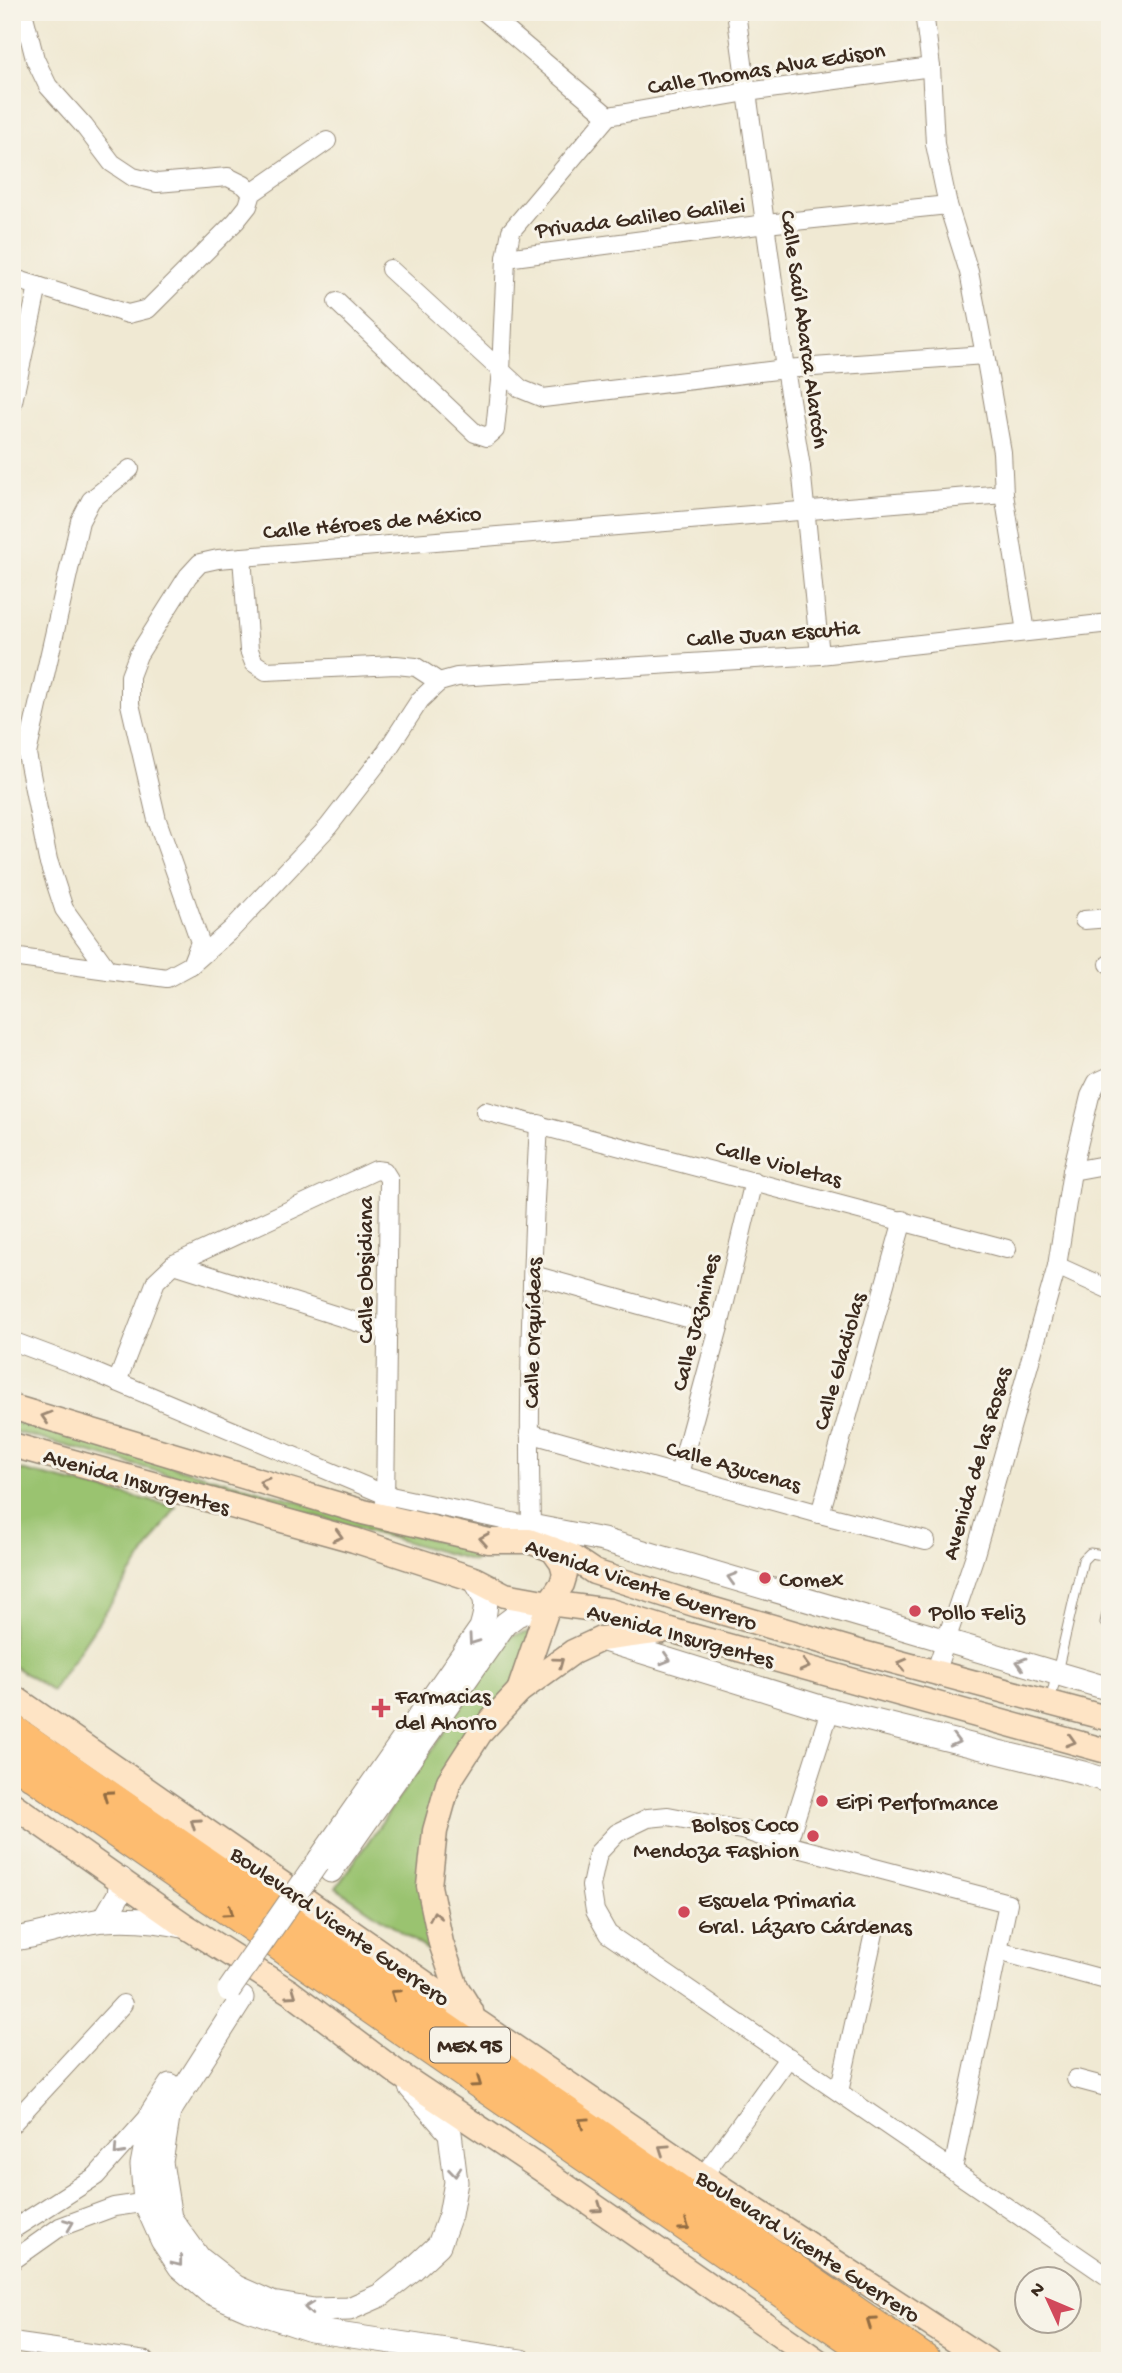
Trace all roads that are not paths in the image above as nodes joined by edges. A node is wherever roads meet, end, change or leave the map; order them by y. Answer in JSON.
{"nodes":[{"id":1,"x":23,"y":12,"type":"edge"},
{"id":2,"x":485,"y":12,"type":"edge"},
{"id":3,"x":736,"y":12,"type":"edge"},
{"id":4,"x":924,"y":12,"type":"edge"},
{"id":5,"x":931,"y":67,"type":"junction"},
{"id":6,"x":747,"y":92,"type":"junction"},
{"id":7,"x":608,"y":116,"type":"junction"},
{"id":8,"x":327,"y":141,"type":"dead end"},
{"id":9,"x":252,"y":193,"type":"junction"},
{"id":10,"x":948,"y":205,"type":"junction"},
{"id":11,"x":766,"y":224,"type":"junction"},
{"id":12,"x":506,"y":257,"type":"junction"},
{"id":13,"x":390,"y":269,"type":"dead end"},
{"id":14,"x":12,"y":278,"type":"edge"},
{"id":15,"x":38,"y":286,"type":"junction"},
{"id":16,"x":337,"y":302,"type":"dead end"},
{"id":17,"x":985,"y":355,"type":"junction"},
{"id":18,"x":785,"y":369,"type":"junction"},
{"id":19,"x":501,"y":370,"type":"junction"},
{"id":20,"x":12,"y":406,"type":"edge"},
{"id":21,"x":130,"y":469,"type":"dead end"},
{"id":22,"x":1004,"y":494,"type":"junction"},
{"id":23,"x":805,"y":509,"type":"junction"},
{"id":24,"x":242,"y":557,"type":"junction"},
{"id":25,"x":1110,"y":623,"type":"edge"},
{"id":26,"x":1026,"y":632,"type":"junction"},
{"id":27,"x":820,"y":654,"type":"junction"},
{"id":28,"x":439,"y":682,"type":"junction"},
{"id":29,"x":1110,"y":918,"type":"edge"},
{"id":30,"x":1084,"y":920,"type":"dead end"},
{"id":31,"x":12,"y":957,"type":"edge"},
{"id":32,"x":191,"y":965,"type":"junction"},
{"id":33,"x":108,"y":970,"type":"junction"},
{"id":34,"x":1103,"y":1079,"type":"edge"},
{"id":35,"x":485,"y":1111,"type":"dead end"},
{"id":36,"x":539,"y":1124,"type":"junction"},
{"id":37,"x":1110,"y":1164,"type":"edge"},
{"id":38,"x":1072,"y":1171,"type":"junction"},
{"id":39,"x":754,"y":1181,"type":"junction"},
{"id":40,"x":904,"y":1220,"type":"junction"},
{"id":41,"x":1007,"y":1249,"type":"dead end"},
{"id":42,"x":174,"y":1264,"type":"junction"},
{"id":43,"x":1057,"y":1266,"type":"junction"},
{"id":44,"x":533,"y":1275,"type":"junction"},
{"id":45,"x":1110,"y":1290,"type":"edge"},
{"id":46,"x":719,"y":1327,"type":"junction"},
{"id":47,"x":388,"y":1332,"type":"junction"},
{"id":48,"x":12,"y":1341,"type":"edge"},
{"id":49,"x":117,"y":1382,"type":"junction"},
{"id":50,"x":12,"y":1407,"type":"edge"},
{"id":51,"x":529,"y":1433,"type":"junction"},
{"id":52,"x":12,"y":1445,"type":"edge"},
{"id":53,"x":679,"y":1474,"type":"junction"},
{"id":54,"x":385,"y":1506,"type":"junction"},
{"id":55,"x":820,"y":1514,"type":"junction"},
{"id":56,"x":530,"y":1534,"type":"junction"},
{"id":57,"x":926,"y":1541,"type":"dead end"},
{"id":58,"x":552,"y":1549,"type":"junction"},
{"id":59,"x":1110,"y":1556,"type":"edge"},
{"id":60,"x":474,"y":1579,"type":"junction"},
{"id":61,"x":1110,"y":1601,"type":"edge"},
{"id":62,"x":549,"y":1603,"type":"junction"},
{"id":63,"x":1105,"y":1623,"type":"dead end"},
{"id":64,"x":670,"y":1630,"type":"junction"},
{"id":65,"x":601,"y":1639,"type":"junction"},
{"id":66,"x":946,"y":1640,"type":"junction"},
{"id":67,"x":935,"y":1673,"type":"junction"},
{"id":68,"x":1056,"y":1674,"type":"junction"},
{"id":69,"x":986,"y":1686,"type":"junction"},
{"id":70,"x":1110,"y":1689,"type":"edge"},
{"id":71,"x":519,"y":1691,"type":"junction"},
{"id":72,"x":12,"y":1696,"type":"edge"},
{"id":73,"x":1050,"y":1703,"type":"junction"},
{"id":74,"x":830,"y":1710,"type":"junction"},
{"id":75,"x":976,"y":1714,"type":"junction"},
{"id":76,"x":1110,"y":1719,"type":"edge"},
{"id":77,"x":12,"y":1730,"type":"edge"},
{"id":78,"x":1110,"y":1752,"type":"edge"},
{"id":79,"x":12,"y":1761,"type":"edge"},
{"id":80,"x":1110,"y":1782,"type":"edge"},
{"id":81,"x":12,"y":1804,"type":"edge"},
{"id":82,"x":787,"y":1845,"type":"junction"},
{"id":83,"x":324,"y":1867,"type":"junction"},
{"id":84,"x":121,"y":1879,"type":"junction"},
{"id":85,"x":104,"y":1920,"type":"junction"},
{"id":86,"x":187,"y":1927,"type":"junction"},
{"id":87,"x":874,"y":1933,"type":"dead end"},
{"id":88,"x":12,"y":1938,"type":"edge"},
{"id":89,"x":998,"y":1951,"type":"junction"},
{"id":90,"x":1110,"y":1981,"type":"edge"},
{"id":91,"x":122,"y":2004,"type":"dead end"},
{"id":92,"x":479,"y":2023,"type":"junction"},
{"id":93,"x":789,"y":2057,"type":"junction"},
{"id":94,"x":399,"y":2074,"type":"junction"},
{"id":95,"x":1076,"y":2079,"type":"dead end"},
{"id":96,"x":1110,"y":2088,"type":"edge"},
{"id":97,"x":839,"y":2092,"type":"junction"},
{"id":98,"x":161,"y":2113,"type":"junction"},
{"id":99,"x":12,"y":2124,"type":"edge"},
{"id":100,"x":953,"y":2169,"type":"junction"},
{"id":101,"x":703,"y":2176,"type":"junction"},
{"id":102,"x":156,"y":2201,"type":"junction"},
{"id":103,"x":12,"y":2230,"type":"edge"},
{"id":104,"x":12,"y":2261,"type":"edge"},
{"id":105,"x":1110,"y":2278,"type":"edge"},
{"id":106,"x":12,"y":2342,"type":"edge"},
{"id":107,"x":146,"y":2361,"type":"edge"},
{"id":108,"x":521,"y":2361,"type":"edge"},
{"id":109,"x":818,"y":2361,"type":"edge"},
{"id":110,"x":881,"y":2361,"type":"edge"},
{"id":111,"x":927,"y":2361,"type":"edge"},
{"id":112,"x":987,"y":2361,"type":"edge"}],
"edges":[{"from":1,"to":9,"type":"street"},
{"from":2,"to":7,"type":"street"},
{"from":3,"to":6,"type":"street","name":"Calle Saúl Abarca Alarcón"},
{"from":4,"to":5,"type":"street"},
{"from":5,"to":6,"type":"street","name":"Calle Thomas Alva Edison"},
{"from":5,"to":10,"type":"street"},
{"from":6,"to":7,"type":"street","name":"Calle Thomas Alva Edison"},
{"from":6,"to":11,"type":"street","name":"Calle Saúl Abarca Alarcón"},
{"from":7,"to":12,"type":"street"},
{"from":8,"to":9,"type":"street"},
{"from":9,"to":15,"type":"street"},
{"from":10,"to":11,"type":"street","name":"Privada Galileo Galilei"},
{"from":10,"to":17,"type":"street"},
{"from":11,"to":12,"type":"street","name":"Privada Galileo Galilei"},
{"from":11,"to":18,"type":"street","name":"Calle Saúl Abarca Alarcón"},
{"from":12,"to":19,"type":"street"},
{"from":13,"to":19,"type":"street"},
{"from":14,"to":15,"type":"street"},
{"from":15,"to":20,"type":"street"},
{"from":16,"to":19,"type":"street"},
{"from":17,"to":18,"type":"street"},
{"from":17,"to":22,"type":"street"},
{"from":18,"to":19,"type":"street"},
{"from":18,"to":23,"type":"street","name":"Calle Saúl Abarca Alarcón"},
{"from":21,"to":33,"type":"street"},
{"from":22,"to":23,"type":"street","name":"Calle Héroes de México"},
{"from":22,"to":26,"type":"street"},
{"from":23,"to":24,"type":"street","name":"Calle Héroes de México"},
{"from":23,"to":27,"type":"street","name":"Calle Saúl Abarca Alarcón"},
{"from":24,"to":28,"type":"street","name":"Calle Héroes de México"},
{"from":24,"to":32,"type":"street"},
{"from":25,"to":26,"type":"street","name":"Calle Juan Escutia"},
{"from":26,"to":27,"type":"street","name":"Calle Juan Escutia"},
{"from":27,"to":28,"type":"street","name":"Calle Juan Escutia"},
{"from":28,"to":32,"type":"street"},
{"from":29,"to":30,"type":"street"},
{"from":31,"to":33,"type":"street"},
{"from":32,"to":33,"type":"street"},
{"from":34,"to":38,"type":"street","name":"Avenida de las Rosas"},
{"from":35,"to":36,"type":"street","name":"Calle Violetas"},
{"from":36,"to":39,"type":"street","name":"Calle Violetas"},
{"from":36,"to":44,"type":"street","name":"Calle Orquídeas"},
{"from":37,"to":38,"type":"street"},
{"from":38,"to":43,"type":"street","name":"Avenida de las Rosas"},
{"from":39,"to":40,"type":"street","name":"Calle Violetas"},
{"from":39,"to":46,"type":"street","name":"Calle Jazmines"},
{"from":40,"to":41,"type":"street","name":"Calle Violetas"},
{"from":40,"to":55,"type":"street","name":"Calle Gladiolas"},
{"from":42,"to":47,"type":"street"},
{"from":42,"to":47,"type":"street","name":"Calle Obsidiana"},
{"from":42,"to":49,"type":"street"},
{"from":43,"to":45,"type":"street"},
{"from":43,"to":66,"type":"street","name":"Avenida de las Rosas"},
{"from":44,"to":46,"type":"street"},
{"from":44,"to":51,"type":"street","name":"Calle Orquídeas"},
{"from":46,"to":53,"type":"street","name":"Calle Jazmines"},
{"from":47,"to":54,"type":"street","name":"Calle Obsidiana"},
{"from":48,"to":49,"type":"street"},
{"from":49,"to":54,"type":"street"},
{"from":54,"to":50,"type":"main road","name":"Avenida Vicente Guerrero","one_way":true},
{"from":51,"to":53,"type":"street","name":"Calle Azucenas"},
{"from":51,"to":56,"type":"street","name":"Calle Orquídeas"},
{"from":52,"to":60,"type":"main road","name":"Avenida Insurgentes","one_way":true},
{"from":53,"to":55,"type":"street","name":"Calle Azucenas"},
{"from":56,"to":54,"type":"main road","name":"Avenida Vicente Guerrero","one_way":true},
{"from":55,"to":57,"type":"street","name":"Calle Azucenas"},
{"from":56,"to":58,"type":"main road","name":"Avenida Vicente Guerrero"},
{"from":66,"to":56,"type":"street","one_way":true},
{"from":58,"to":62,"type":"main road"},
{"from":67,"to":58,"type":"main road","name":"Avenida Vicente Guerrero","one_way":true},
{"from":59,"to":68,"type":"lane"},
{"from":60,"to":62,"type":"main road","name":"Avenida Insurgentes"},
{"from":60,"to":83,"type":"street","one_way":true},
{"from":61,"to":63,"type":"lane"},
{"from":62,"to":64,"type":"main road","name":"Avenida Insurgentes"},
{"from":62,"to":71,"type":"main road"},
{"from":62,"to":83,"type":"street"},
{"from":64,"to":65,"type":"main road"},
{"from":64,"to":75,"type":"main road","name":"Avenida Insurgentes","one_way":true},
{"from":71,"to":65,"type":"main road","one_way":true},
{"from":65,"to":74,"type":"street","one_way":true},
{"from":66,"to":67,"type":"street","name":"Avenida de las Rosas"},
{"from":68,"to":66,"type":"street","one_way":true},
{"from":67,"to":69,"type":"main road","name":"Avenida Vicente Guerrero"},
{"from":68,"to":70,"type":"street"},
{"from":68,"to":73,"type":"lane"},
{"from":69,"to":73,"type":"main road","name":"Avenida Vicente Guerrero"},
{"from":69,"to":75,"type":"main road"},
{"from":92,"to":71,"type":"main road","one_way":true},
{"from":92,"to":72,"type":"main road","name":"Boulevard Vicente Guerrero","one_way":true},
{"from":73,"to":76,"type":"main road","name":"Avenida Vicente Guerrero"},
{"from":74,"to":80,"type":"street","one_way":true},
{"from":74,"to":82,"type":"street"},
{"from":75,"to":78,"type":"main road","name":"Avenida Insurgentes","one_way":true},
{"from":111,"to":77,"type":"highway","name":"Boulevard Vicente Guerrero","number":"MEX 95","one_way":true},
{"from":79,"to":110,"type":"highway","number":"MEX 95","one_way":true},
{"from":81,"to":84,"type":"main road"},
{"from":82,"to":89,"type":"street"},
{"from":82,"to":93,"type":"street"},
{"from":83,"to":98,"type":"street"},
{"from":84,"to":85,"type":"street"},
{"from":84,"to":86,"type":"main road"},
{"from":85,"to":86,"type":"street"},
{"from":85,"to":88,"type":"street"},
{"from":86,"to":94,"type":"main road","one_way":true},
{"from":87,"to":97,"type":"street"},
{"from":89,"to":90,"type":"street"},
{"from":89,"to":100,"type":"street"},
{"from":91,"to":99,"type":"street"},
{"from":101,"to":92,"type":"main road","name":"Boulevard Vicente Guerrero","one_way":true},
{"from":93,"to":97,"type":"street"},
{"from":93,"to":101,"type":"street"},
{"from":94,"to":102,"type":"street","one_way":true},
{"from":94,"to":109,"type":"main road","one_way":true},
{"from":95,"to":96,"type":"street"},
{"from":97,"to":100,"type":"street"},
{"from":98,"to":102,"type":"street"},
{"from":98,"to":103,"type":"street","one_way":true},
{"from":100,"to":105,"type":"street"},
{"from":101,"to":112,"type":"main road","name":"Boulevard Vicente Guerrero"},
{"from":104,"to":102,"type":"street","one_way":true},
{"from":102,"to":108,"type":"street","one_way":true},
{"from":106,"to":107,"type":"street"}]}
